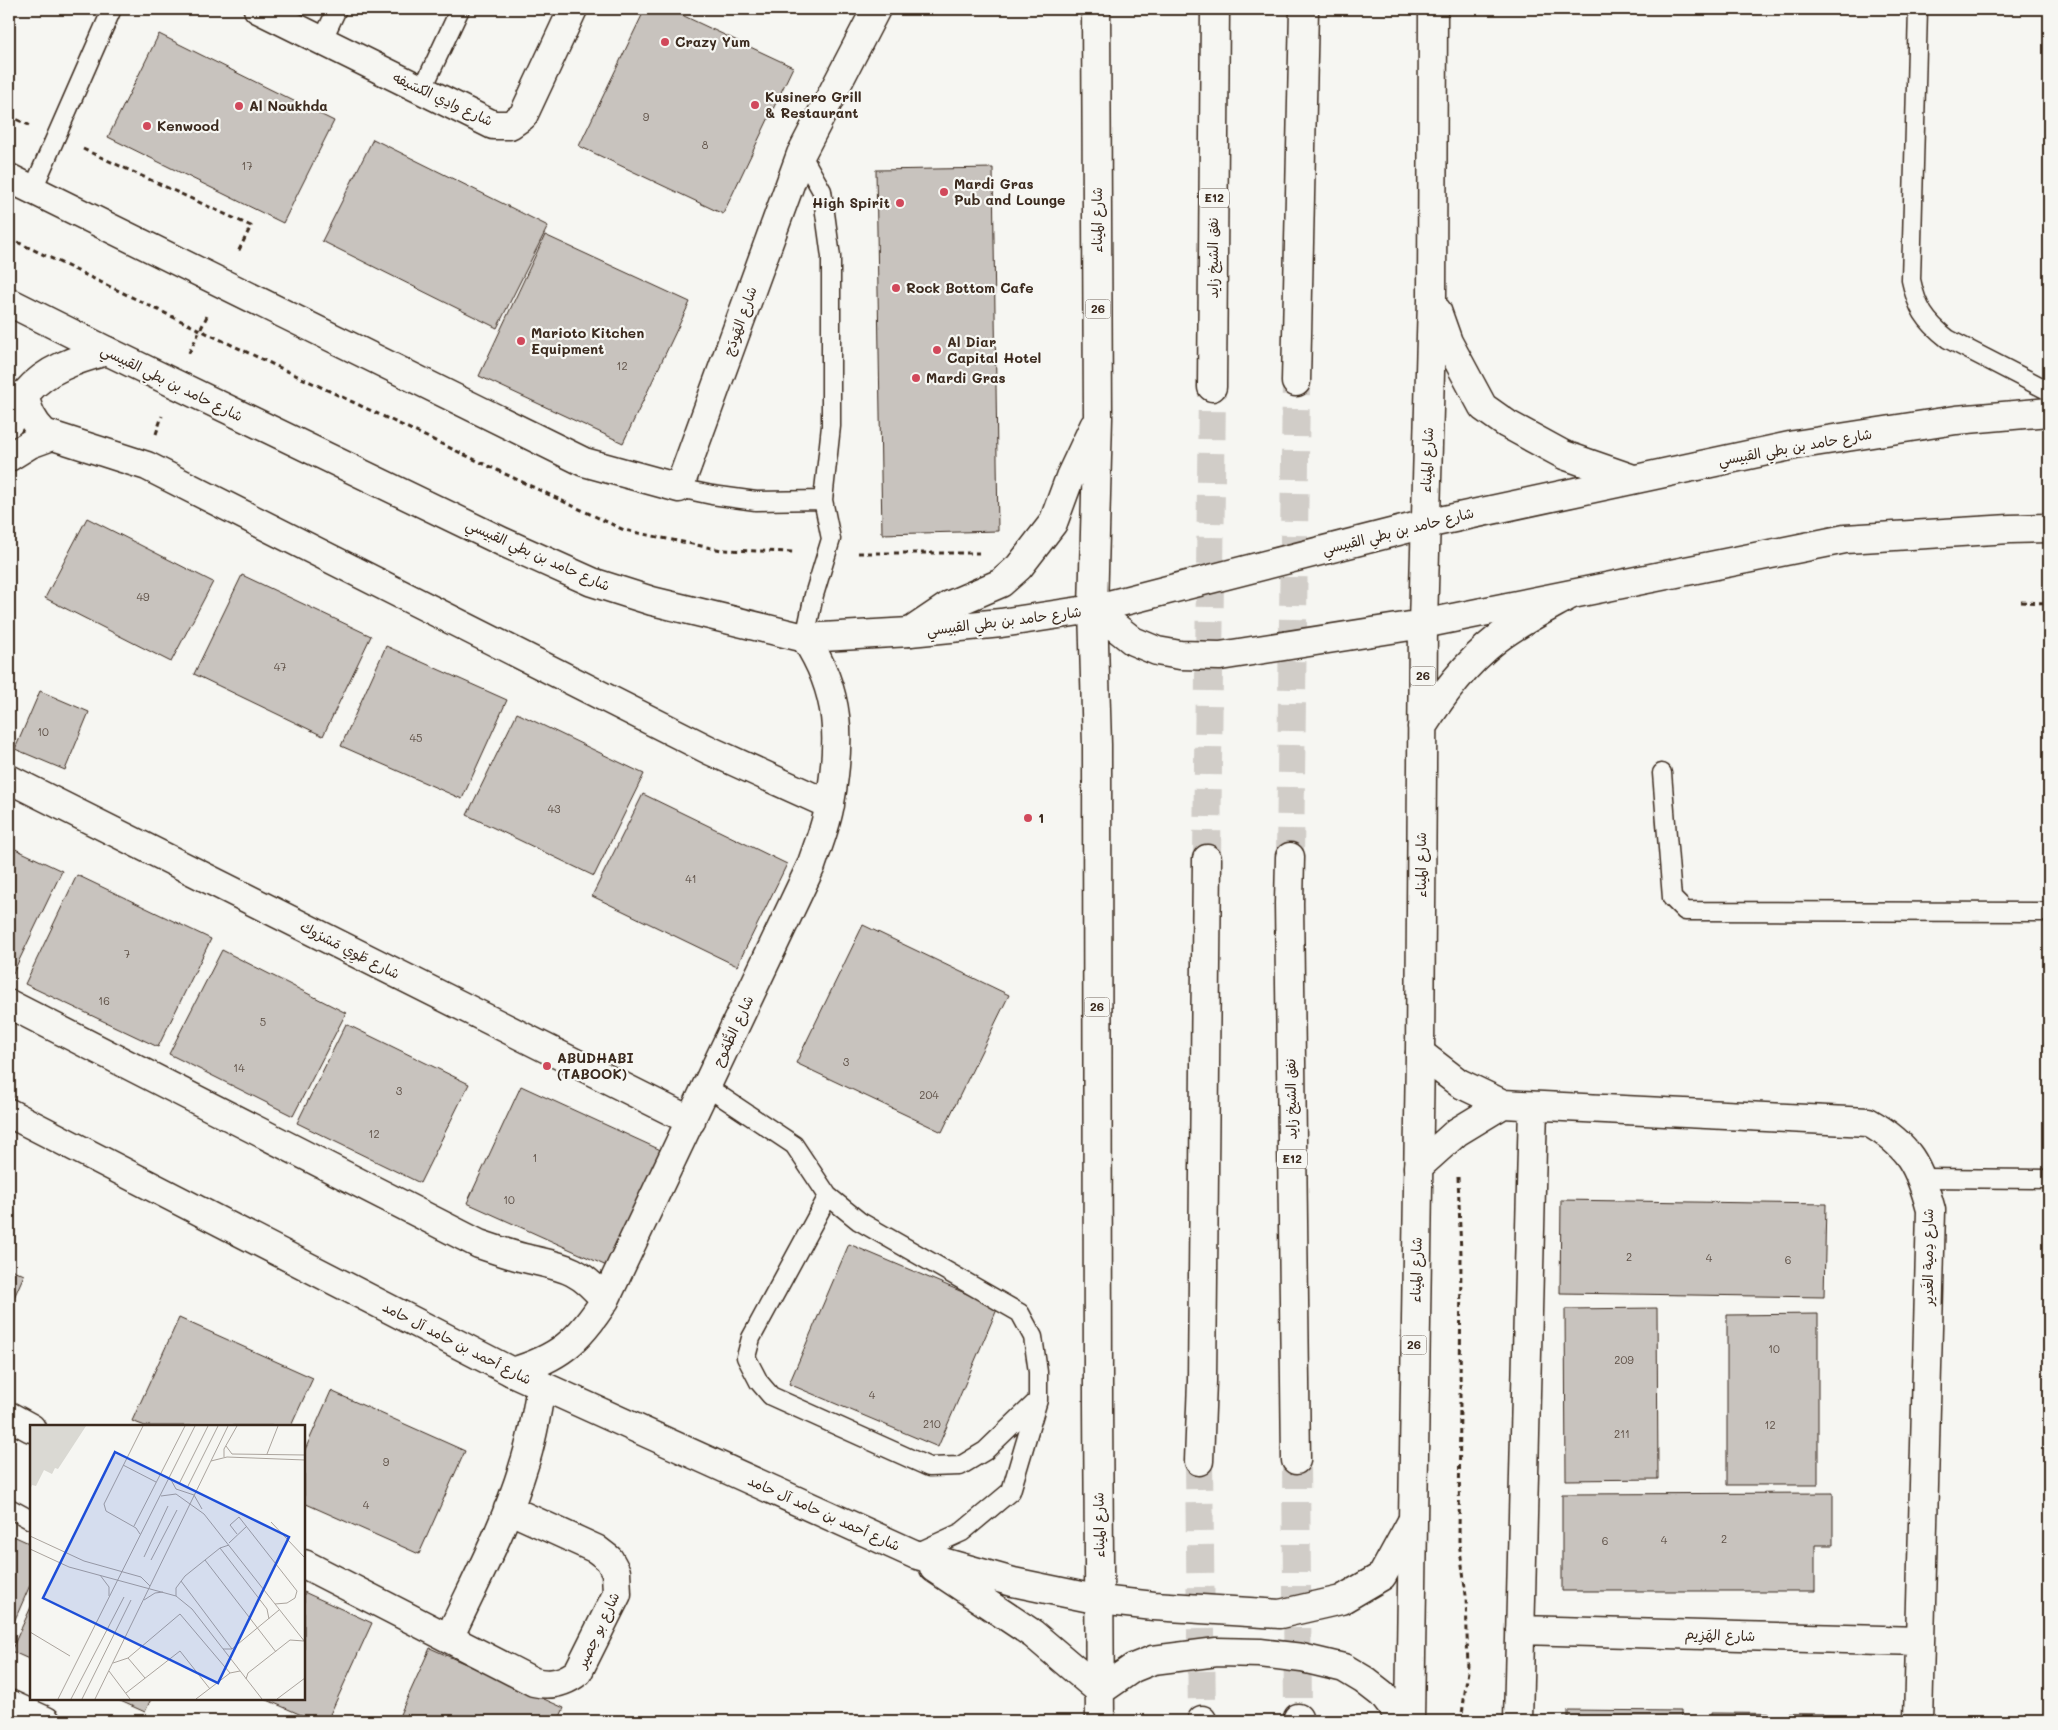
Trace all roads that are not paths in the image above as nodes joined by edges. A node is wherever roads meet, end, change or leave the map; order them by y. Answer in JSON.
{"nodes":[{"id":1,"x":112,"y":9,"type":"edge"},
{"id":2,"x":258,"y":9,"type":"edge"},
{"id":3,"x":337,"y":9,"type":"edge"},
{"id":4,"x":460,"y":9,"type":"edge"},
{"id":5,"x":573,"y":9,"type":"edge"},
{"id":6,"x":876,"y":9,"type":"edge"},
{"id":7,"x":1096,"y":9,"type":"edge"},
{"id":8,"x":1215,"y":9,"type":"edge"},
{"id":9,"x":1304,"y":9,"type":"edge"},
{"id":10,"x":1432,"y":9,"type":"edge"},
{"id":11,"x":1918,"y":9,"type":"edge"},
{"id":12,"x":322,"y":40,"type":"junction"},
{"id":13,"x":422,"y":90,"type":"junction"},
{"id":14,"x":801,"y":154,"type":"junction"},
{"id":15,"x":21,"y":184,"type":"edge"},
{"id":16,"x":1432,"y":300,"type":"junction"},
{"id":17,"x":9,"y":302,"type":"edge"},
{"id":18,"x":107,"y":351,"type":"junction"},
{"id":19,"x":1296,"y":382,"type":"tunnel mouth"},
{"id":20,"x":1212,"y":387,"type":"tunnel mouth"},
{"id":21,"x":2049,"y":391,"type":"edge"},
{"id":22,"x":24,"y":394,"type":"junction"},
{"id":23,"x":2049,"y":412,"type":"edge"},
{"id":24,"x":1098,"y":418,"type":"junction"},
{"id":25,"x":9,"y":423,"type":"edge"},
{"id":26,"x":52,"y":436,"type":"junction"},
{"id":27,"x":9,"y":457,"type":"edge"},
{"id":28,"x":1633,"y":479,"type":"junction"},
{"id":29,"x":679,"y":488,"type":"junction"},
{"id":30,"x":823,"y":500,"type":"junction"},
{"id":31,"x":1426,"y":524,"type":"junction"},
{"id":32,"x":2049,"y":528,"type":"edge"},
{"id":33,"x":1570,"y":594,"type":"junction"},
{"id":34,"x":1093,"y":609,"type":"junction"},
{"id":35,"x":1423,"y":624,"type":"junction"},
{"id":36,"x":910,"y":632,"type":"junction"},
{"id":37,"x":805,"y":638,"type":"junction"},
{"id":38,"x":1422,"y":729,"type":"junction"},
{"id":39,"x":1662,"y":773,"type":"dead end"},
{"id":40,"x":9,"y":779,"type":"edge"},
{"id":41,"x":830,"y":805,"type":"junction"},
{"id":42,"x":1290,"y":858,"type":"tunnel mouth"},
{"id":43,"x":1207,"y":859,"type":"tunnel mouth"},
{"id":44,"x":2049,"y":912,"type":"edge"},
{"id":45,"x":2049,"y":919,"type":"edge"},
{"id":46,"x":9,"y":1004,"type":"edge"},
{"id":47,"x":1420,"y":1053,"type":"junction"},
{"id":48,"x":707,"y":1087,"type":"junction"},
{"id":49,"x":1503,"y":1104,"type":"junction"},
{"id":50,"x":1533,"y":1106,"type":"junction"},
{"id":51,"x":9,"y":1113,"type":"edge"},
{"id":52,"x":691,"y":1121,"type":"junction"},
{"id":53,"x":1418,"y":1168,"type":"junction"},
{"id":54,"x":1923,"y":1178,"type":"junction"},
{"id":55,"x":2049,"y":1179,"type":"edge"},
{"id":56,"x":828,"y":1196,"type":"junction"},
{"id":57,"x":605,"y":1300,"type":"junction"},
{"id":58,"x":512,"y":1372,"type":"junction"},
{"id":59,"x":541,"y":1386,"type":"junction"},
{"id":60,"x":1038,"y":1400,"type":"junction"},
{"id":61,"x":9,"y":1416,"type":"edge"},
{"id":62,"x":30,"y":1427,"type":"edge"},
{"id":63,"x":1296,"y":1460,"type":"tunnel mouth"},
{"id":64,"x":1199,"y":1461,"type":"tunnel mouth"},
{"id":65,"x":9,"y":1508,"type":"edge"},
{"id":66,"x":508,"y":1509,"type":"junction"},
{"id":67,"x":30,"y":1519,"type":"edge"},
{"id":68,"x":1411,"y":1523,"type":"junction"},
{"id":69,"x":914,"y":1554,"type":"junction"},
{"id":70,"x":305,"y":1565,"type":"edge"},
{"id":71,"x":1100,"y":1600,"type":"junction"},
{"id":72,"x":1520,"y":1630,"type":"junction"},
{"id":73,"x":449,"y":1638,"type":"junction"},
{"id":74,"x":1919,"y":1640,"type":"junction"},
{"id":75,"x":1100,"y":1691,"type":"junction"},
{"id":76,"x":9,"y":1704,"type":"edge"},
{"id":77,"x":46,"y":1721,"type":"edge"},
{"id":78,"x":1100,"y":1721,"type":"edge"},
{"id":79,"x":1403,"y":1721,"type":"edge"},
{"id":80,"x":1410,"y":1721,"type":"edge"},
{"id":81,"x":1518,"y":1721,"type":"edge"},
{"id":82,"x":1918,"y":1721,"type":"edge"}],
"edges":[{"from":1,"to":15,"type":"lane"},
{"from":2,"to":12,"type":"main road","name":"شارع وادِي الكسَيفه"},
{"from":3,"to":12,"type":"lane"},
{"from":4,"to":13,"type":"lane"},
{"from":5,"to":13,"type":"main road","name":"شارع وادِي الكسَيفه"},
{"from":6,"to":14,"type":"main road","name":"شارع الهَودَج"},
{"from":7,"to":24,"type":"main road","name":"شارع الميناء","number":"26"},
{"from":8,"to":20,"type":"main road","name":"نفق الشيخ زايد","number":"E12"},
{"from":9,"to":19,"type":"main road"},
{"from":10,"to":16,"type":"main road","name":"شارع الميناء","number":"26"},
{"from":11,"to":21,"type":"lane"},
{"from":12,"to":13,"type":"main road","name":"شارع وادِي الكسَيفه"},
{"from":14,"to":29,"type":"main road","name":"شارع الهَودَج"},
{"from":14,"to":30,"type":"lane"},
{"from":15,"to":29,"type":"main road"},
{"from":16,"to":28,"type":"main road"},
{"from":16,"to":31,"type":"main road","name":"شارع الميناء","number":"26"},
{"from":17,"to":18,"type":"main road","name":"شارع حامد بن بطي القبيسي"},
{"from":18,"to":22,"type":"main road"},
{"from":18,"to":37,"type":"main road","name":"شارع حامد بن بطي القبيسي"},
{"from":22,"to":25,"type":"main road"},
{"from":22,"to":26,"type":"main road"},
{"from":23,"to":28,"type":"main road","name":"شارع حامد بن بطي القبيسي"},
{"from":24,"to":34,"type":"main road","name":"شارع الميناء","number":"26"},
{"from":24,"to":36,"type":"main road"},
{"from":26,"to":27,"type":"main road"},
{"from":26,"to":41,"type":"main road"},
{"from":28,"to":31,"type":"main road","name":"شارع حامد بن بطي القبيسي"},
{"from":29,"to":30,"type":"lane"},
{"from":30,"to":37,"type":"lane"},
{"from":31,"to":34,"type":"main road","name":"شارع حامد بن بطي القبيسي"},
{"from":31,"to":35,"type":"main road","name":"شارع الميناء","number":"26"},
{"from":32,"to":33,"type":"main road"},
{"from":33,"to":35,"type":"main road"},
{"from":33,"to":38,"type":"main road"},
{"from":34,"to":35,"type":"main road"},
{"from":34,"to":36,"type":"main road","name":"شارع حامد بن بطي القبيسي"},
{"from":34,"to":71,"type":"main road","name":"شارع الميناء","number":"26"},
{"from":35,"to":38,"type":"main road","name":"شارع الميناء","number":"26"},
{"from":36,"to":37,"type":"main road","name":"شارع حامد بن بطي القبيسي"},
{"from":37,"to":41,"type":"main road","name":"شارع الطُّمُوح"},
{"from":38,"to":47,"type":"main road","name":"شارع الميناء","number":"26"},
{"from":39,"to":44,"type":"lane"},
{"from":40,"to":52,"type":"main road","name":"شارع طَوِي مَشرُوك"},
{"from":41,"to":48,"type":"main road","name":"شارع الطُّمُوح"},
{"from":42,"to":63,"type":"main road","name":"نفق الشيخ زايد","number":"E12"},
{"from":43,"to":64,"type":"main road"},
{"from":44,"to":45,"type":"lane"},
{"from":46,"to":57,"type":"main road"},
{"from":47,"to":49,"type":"main road","name":"شارع دِمية الغَدير"},
{"from":47,"to":53,"type":"main road","name":"شارع الميناء","number":"26"},
{"from":48,"to":52,"type":"main road","name":"شارع الطُّمُوح"},
{"from":48,"to":56,"type":"lane"},
{"from":49,"to":50,"type":"main road","name":"شارع دِمية الغَدير"},
{"from":49,"to":53,"type":"main road"},
{"from":50,"to":54,"type":"main road","name":"شارع دِمية الغَدير"},
{"from":50,"to":72,"type":"main road"},
{"from":51,"to":58,"type":"main road","name":"شارع أحمد بن حامد آل حامد"},
{"from":52,"to":57,"type":"main road","name":"شارع الطُّمُوح"},
{"from":53,"to":68,"type":"main road","name":"شارع الميناء","number":"26"},
{"from":54,"to":55,"type":"lane"},
{"from":54,"to":74,"type":"main road","name":"شارع دِمية الغَدير"},
{"from":56,"to":60,"type":"lane"},
{"from":56,"to":60,"type":"lane"},
{"from":57,"to":58,"type":"main road","name":"شارع الطُّمُوح"},
{"from":58,"to":59,"type":"main road","name":"شارع أحمد بن حامد آل حامد"},
{"from":59,"to":66,"type":"main road"},
{"from":59,"to":69,"type":"main road","name":"شارع أحمد بن حامد آل حامد"},
{"from":60,"to":69,"type":"lane"},
{"from":61,"to":62,"type":"main road"},
{"from":65,"to":67,"type":"lane"},
{"from":66,"to":73,"type":"main road"},
{"from":66,"to":73,"type":"main road","name":"شارع بو حِصير"},
{"from":68,"to":71,"type":"main road","name":"شارع أحمد بن حامد آل حامد"},
{"from":68,"to":80,"type":"main road","name":"شارع الميناء","number":"26"},
{"from":69,"to":71,"type":"main road","name":"شارع أحمد بن حامد آل حامد"},
{"from":69,"to":75,"type":"main road","name":"شارع أحمد بن حامد آل حامد"},
{"from":70,"to":73,"type":"main road","name":"شارع بو حِصير"},
{"from":71,"to":75,"type":"main road","name":"شارع الميناء","number":"26"},
{"from":72,"to":74,"type":"main road","name":"شارع الهَزِيم"},
{"from":72,"to":81,"type":"main road"},
{"from":74,"to":82,"type":"main road","name":"شارع دِمية الغَدير"},
{"from":75,"to":78,"type":"main road","name":"شارع الميناء","number":"26"},
{"from":75,"to":79,"type":"main road"},
{"from":76,"to":77,"type":"main road"}]}
